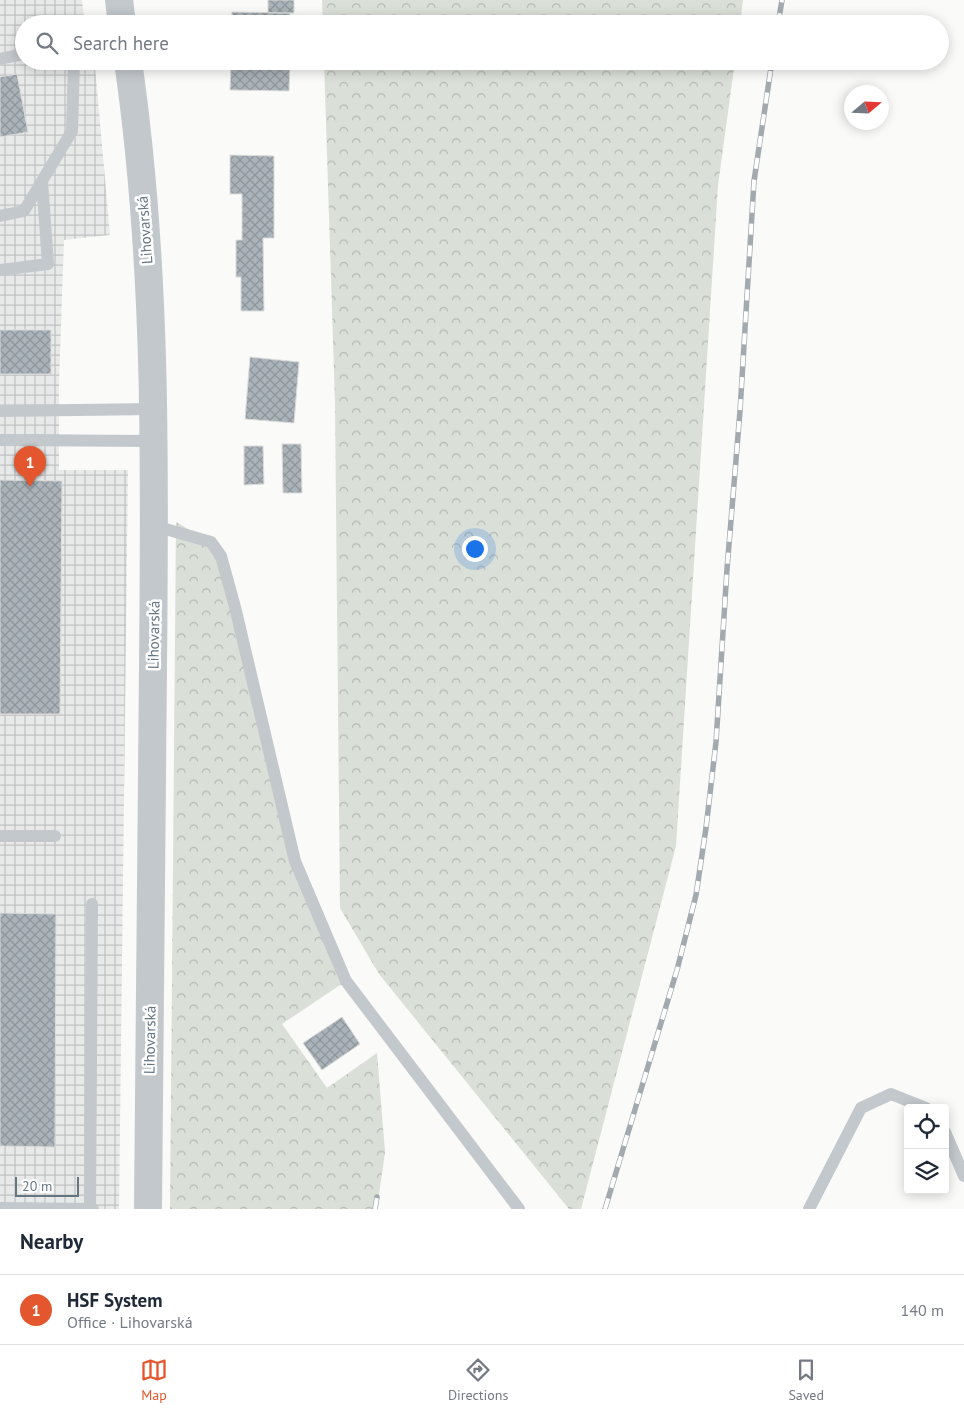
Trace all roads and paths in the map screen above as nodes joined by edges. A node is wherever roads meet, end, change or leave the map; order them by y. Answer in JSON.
{"nodes":[{"id":1,"x":118,"y":0,"type":"edge"},
{"id":2,"x":120,"y":15,"type":"edge"},
{"id":3,"x":15,"y":56,"type":"edge"},
{"id":4,"x":0,"y":59,"type":"edge"},
{"id":5,"x":74,"y":70,"type":"edge"},
{"id":6,"x":129,"y":70,"type":"edge"},
{"id":7,"x":42,"y":181,"type":"junction"},
{"id":8,"x":0,"y":216,"type":"edge"},
{"id":9,"x":0,"y":270,"type":"edge"},
{"id":10,"x":153,"y":409,"type":"junction"},
{"id":11,"x":0,"y":411,"type":"edge"},
{"id":12,"x":0,"y":440,"type":"edge"},
{"id":13,"x":154,"y":442,"type":"junction"},
{"id":14,"x":155,"y":526,"type":"junction"},
{"id":15,"x":0,"y":836,"type":"edge"},
{"id":16,"x":55,"y":836,"type":"dead end"},
{"id":17,"x":92,"y":904,"type":"dead end"},
{"id":18,"x":916,"y":1104,"type":"edge"},
{"id":19,"x":949,"y":1141,"type":"edge"},
{"id":20,"x":964,"y":1176,"type":"edge"},
{"id":21,"x":0,"y":1208,"type":"edge"},
{"id":22,"x":91,"y":1209,"type":"edge"},
{"id":23,"x":148,"y":1209,"type":"edge"},
{"id":24,"x":519,"y":1209,"type":"edge"},
{"id":25,"x":809,"y":1209,"type":"edge"}],
"edges":[{"from":1,"to":2,"type":"street"},
{"from":3,"to":4,"type":"lane"},
{"from":5,"to":7,"type":"lane"},
{"from":6,"to":10,"type":"street","name":"Lihovarská"},
{"from":7,"to":8,"type":"lane"},
{"from":7,"to":9,"type":"lane"},
{"from":10,"to":11,"type":"lane"},
{"from":10,"to":13,"type":"street","name":"Lihovarská"},
{"from":12,"to":13,"type":"lane"},
{"from":13,"to":14,"type":"street","name":"Lihovarská"},
{"from":14,"to":23,"type":"street","name":"Lihovarská"},
{"from":14,"to":24,"type":"lane"},
{"from":15,"to":16,"type":"lane"},
{"from":17,"to":22,"type":"lane"},
{"from":18,"to":25,"type":"lane"},
{"from":19,"to":20,"type":"lane"},
{"from":21,"to":22,"type":"lane"}]}
